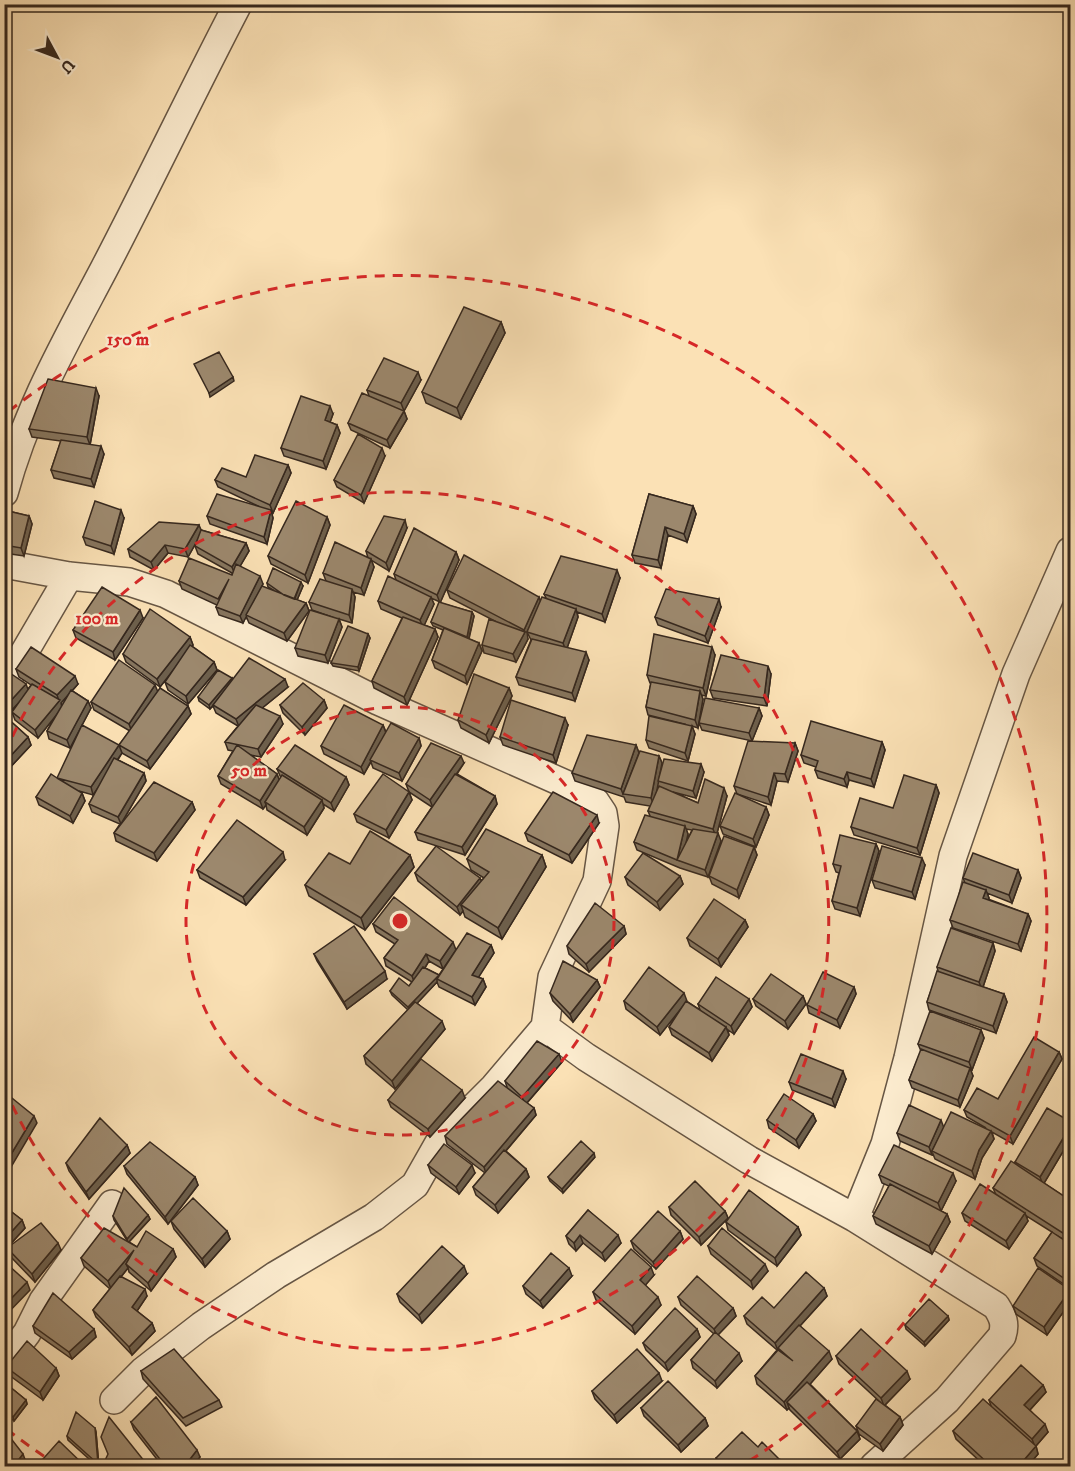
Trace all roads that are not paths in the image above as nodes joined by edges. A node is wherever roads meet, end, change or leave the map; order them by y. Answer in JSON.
{"nodes":[{"id":1,"x":238,"y":4,"type":"edge"},
{"id":2,"x":4,"y":493,"type":"edge"},
{"id":3,"x":1071,"y":551,"type":"edge"},
{"id":4,"x":4,"y":564,"type":"edge"},
{"id":5,"x":69,"y":576,"type":"junction"},
{"id":6,"x":14,"y":670,"type":"edge"},
{"id":7,"x":545,"y":1027,"type":"junction"},
{"id":8,"x":112,"y":1204,"type":"dead end"},
{"id":9,"x":855,"y":1218,"type":"junction"},
{"id":10,"x":4,"y":1363,"type":"edge"},
{"id":11,"x":114,"y":1400,"type":"dead end"},
{"id":12,"x":874,"y":1467,"type":"edge"}],
"edges":[{"from":1,"to":2,"type":"street"},
{"from":3,"to":9,"type":"street"},
{"from":4,"to":5,"type":"street"},
{"from":5,"to":6,"type":"street"},
{"from":5,"to":7,"type":"street"},
{"from":7,"to":9,"type":"street"},
{"from":7,"to":11,"type":"street"},
{"from":8,"to":10,"type":"street"},
{"from":9,"to":12,"type":"street"}]}
